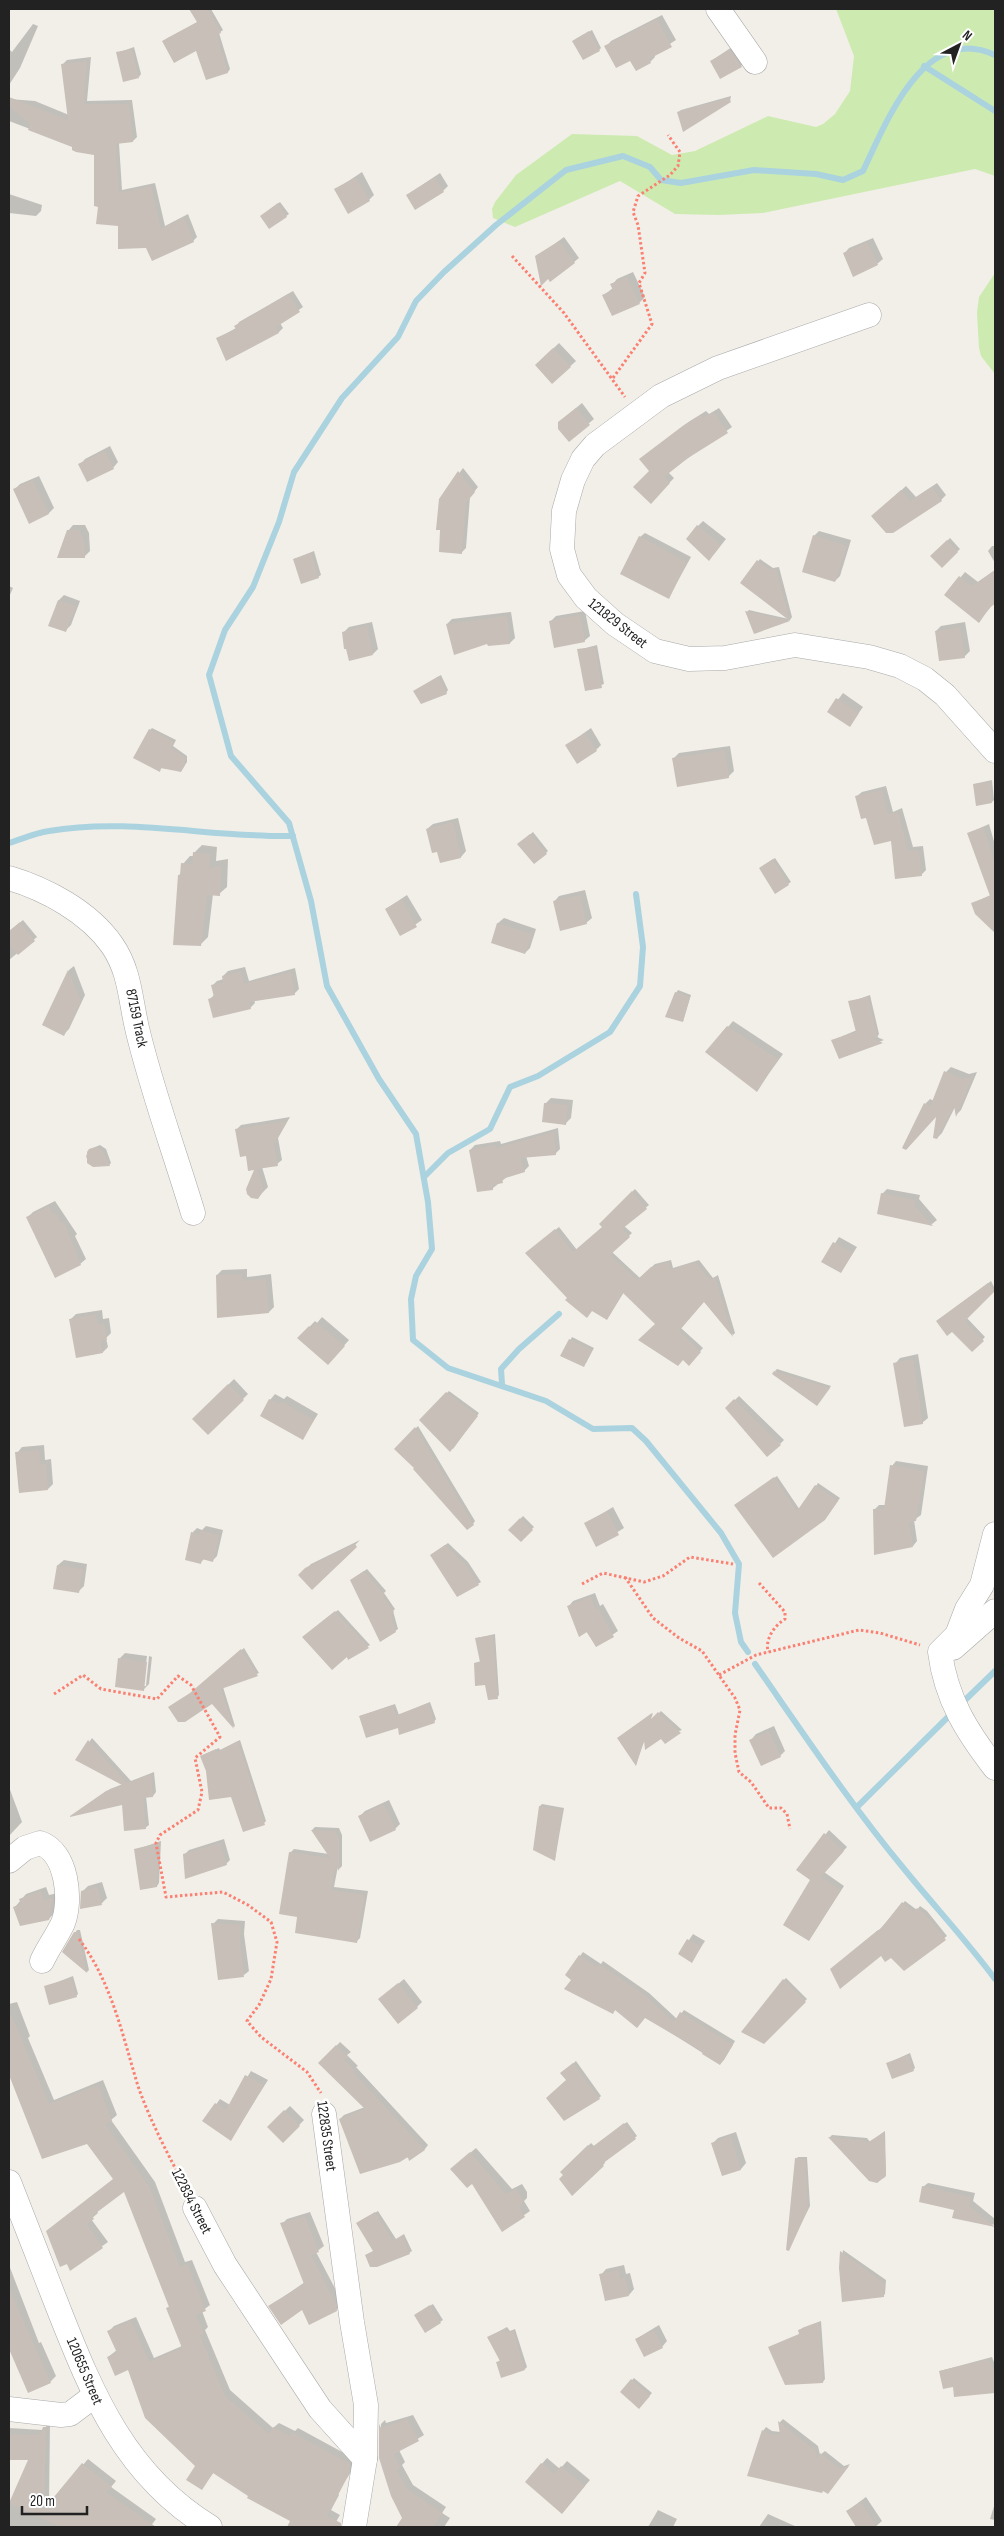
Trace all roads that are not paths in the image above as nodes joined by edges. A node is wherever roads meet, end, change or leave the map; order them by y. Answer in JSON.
{"nodes":[{"id":1,"x":718,"y":9,"type":"edge"},
{"id":2,"x":755,"y":62,"type":"dead end"},
{"id":3,"x":869,"y":315,"type":"dead end"},
{"id":4,"x":995,"y":751,"type":"edge"},
{"id":5,"x":9,"y":878,"type":"edge"},
{"id":6,"x":193,"y":1213,"type":"dead end"},
{"id":7,"x":995,"y":1534,"type":"edge"},
{"id":8,"x":995,"y":1611,"type":"edge"},
{"id":9,"x":940,"y":1656,"type":"junction"},
{"id":10,"x":995,"y":1768,"type":"edge"},
{"id":11,"x":9,"y":1861,"type":"edge"},
{"id":12,"x":42,"y":1961,"type":"dead end"},
{"id":13,"x":324,"y":2114,"type":"road end"},
{"id":14,"x":9,"y":2182,"type":"edge"},
{"id":15,"x":195,"y":2208,"type":"road end"},
{"id":16,"x":94,"y":2396,"type":"junction"},
{"id":17,"x":9,"y":2409,"type":"edge"},
{"id":18,"x":365,"y":2459,"type":"junction"},
{"id":19,"x":197,"y":2524,"type":"edge"},
{"id":20,"x":354,"y":2527,"type":"edge"}],
"edges":[{"from":1,"to":2,"type":"street"},
{"from":3,"to":4,"type":"street","name":"121829 Street"},
{"from":5,"to":6,"type":"street","name":"87159 Track"},
{"from":7,"to":9,"type":"street"},
{"from":8,"to":9,"type":"street"},
{"from":9,"to":10,"type":"street"},
{"from":11,"to":12,"type":"street"},
{"from":13,"to":18,"type":"street","name":"122835 Street"},
{"from":14,"to":16,"type":"street","name":"120655 Street"},
{"from":15,"to":18,"type":"street","name":"122834 Street"},
{"from":16,"to":17,"type":"street"},
{"from":16,"to":19,"type":"street","name":"120655 Street"},
{"from":18,"to":20,"type":"street","name":"122835 Street"}]}
